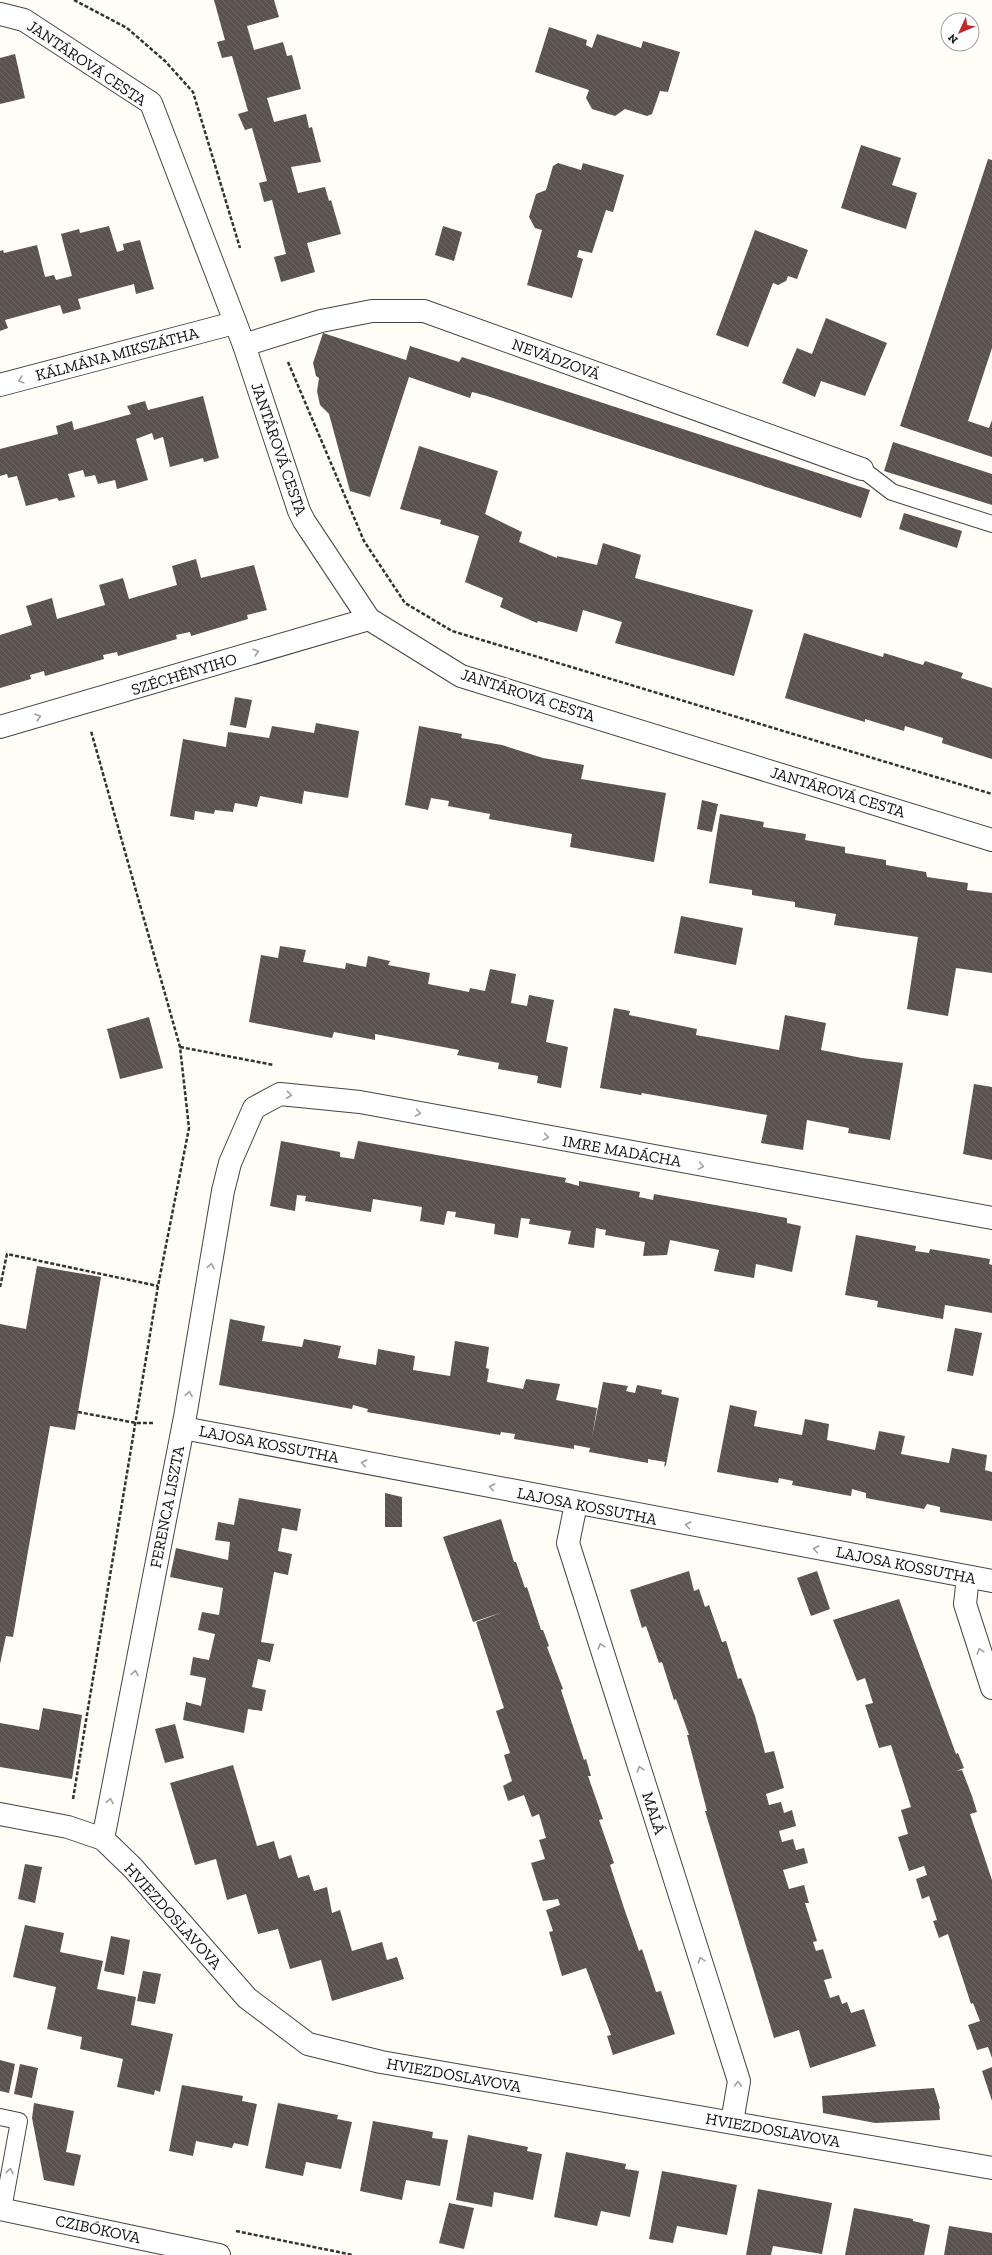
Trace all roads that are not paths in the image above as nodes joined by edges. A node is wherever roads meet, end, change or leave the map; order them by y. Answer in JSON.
{"nodes":[{"id":1,"x":0,"y":14,"type":"edge"},
{"id":2,"x":234,"y":323,"type":"junction"},
{"id":3,"x":244,"y":345,"type":"junction"},
{"id":4,"x":0,"y":385,"type":"edge"},
{"id":5,"x":862,"y":469,"type":"joint"},
{"id":6,"x":992,"y":524,"type":"edge"},
{"id":7,"x":369,"y":619,"type":"junction"},
{"id":8,"x":0,"y":727,"type":"edge"},
{"id":9,"x":992,"y":840,"type":"edge"},
{"id":10,"x":280,"y":1094,"type":"joint"},
{"id":11,"x":992,"y":1218,"type":"edge"},
{"id":12,"x":183,"y":1428,"type":"junction"},
{"id":13,"x":576,"y":1504,"type":"junction"},
{"id":14,"x":968,"y":1577,"type":"junction"},
{"id":15,"x":992,"y":1581,"type":"edge"},
{"id":16,"x":992,"y":1688,"type":"edge"},
{"id":17,"x":0,"y":1814,"type":"edge"},
{"id":18,"x":103,"y":1839,"type":"junction"},
{"id":19,"x":0,"y":2117,"type":"edge"},
{"id":20,"x":732,"y":2122,"type":"junction"},
{"id":21,"x":992,"y":2168,"type":"edge"},
{"id":22,"x":2,"y":2209,"type":"edge"},
{"id":23,"x":219,"y":2255,"type":"edge"}],
"edges":[{"from":1,"to":2,"type":"street","name":"JANTÁROVÁ CESTA"},
{"from":2,"to":3,"type":"street","name":"JANTÁROVÁ CESTA"},
{"from":2,"to":4,"type":"street","name":"KÁLMÁNA MIKSZÁTHA","one_way":true},
{"from":3,"to":5,"type":"street","name":"NEVÄDZOVÁ"},
{"from":3,"to":7,"type":"street","name":"JANTÁROVÁ CESTA"},
{"from":5,"to":6,"type":"lane"},
{"from":8,"to":7,"type":"street","name":"SZÉCHÉNYIHO","one_way":true},
{"from":7,"to":9,"type":"street","name":"JANTÁROVÁ CESTA"},
{"from":10,"to":11,"type":"street","name":"IMRE MADÁCHA","one_way":true},
{"from":12,"to":10,"type":"street","name":"FERENCA LISZTA","one_way":true},
{"from":13,"to":12,"type":"street","name":"LAJOSA KOSSUTHA","one_way":true},
{"from":18,"to":12,"type":"street","name":"FERENCA LISZTA","one_way":true},
{"from":14,"to":13,"type":"street","name":"LAJOSA KOSSUTHA","one_way":true},
{"from":20,"to":13,"type":"street","name":"MALÁ","one_way":true},
{"from":14,"to":15,"type":"street","name":"LAJOSA KOSSUTHA"},
{"from":16,"to":14,"type":"street","one_way":true},
{"from":17,"to":18,"type":"street","name":"HVIEZDOSLAVOVA"},
{"from":18,"to":20,"type":"street","name":"HVIEZDOSLAVOVA"},
{"from":22,"to":19,"type":"lane","one_way":true},
{"from":20,"to":21,"type":"street","name":"HVIEZDOSLAVOVA"},
{"from":22,"to":23,"type":"street","name":"CZIBÓKOVA"}]}
